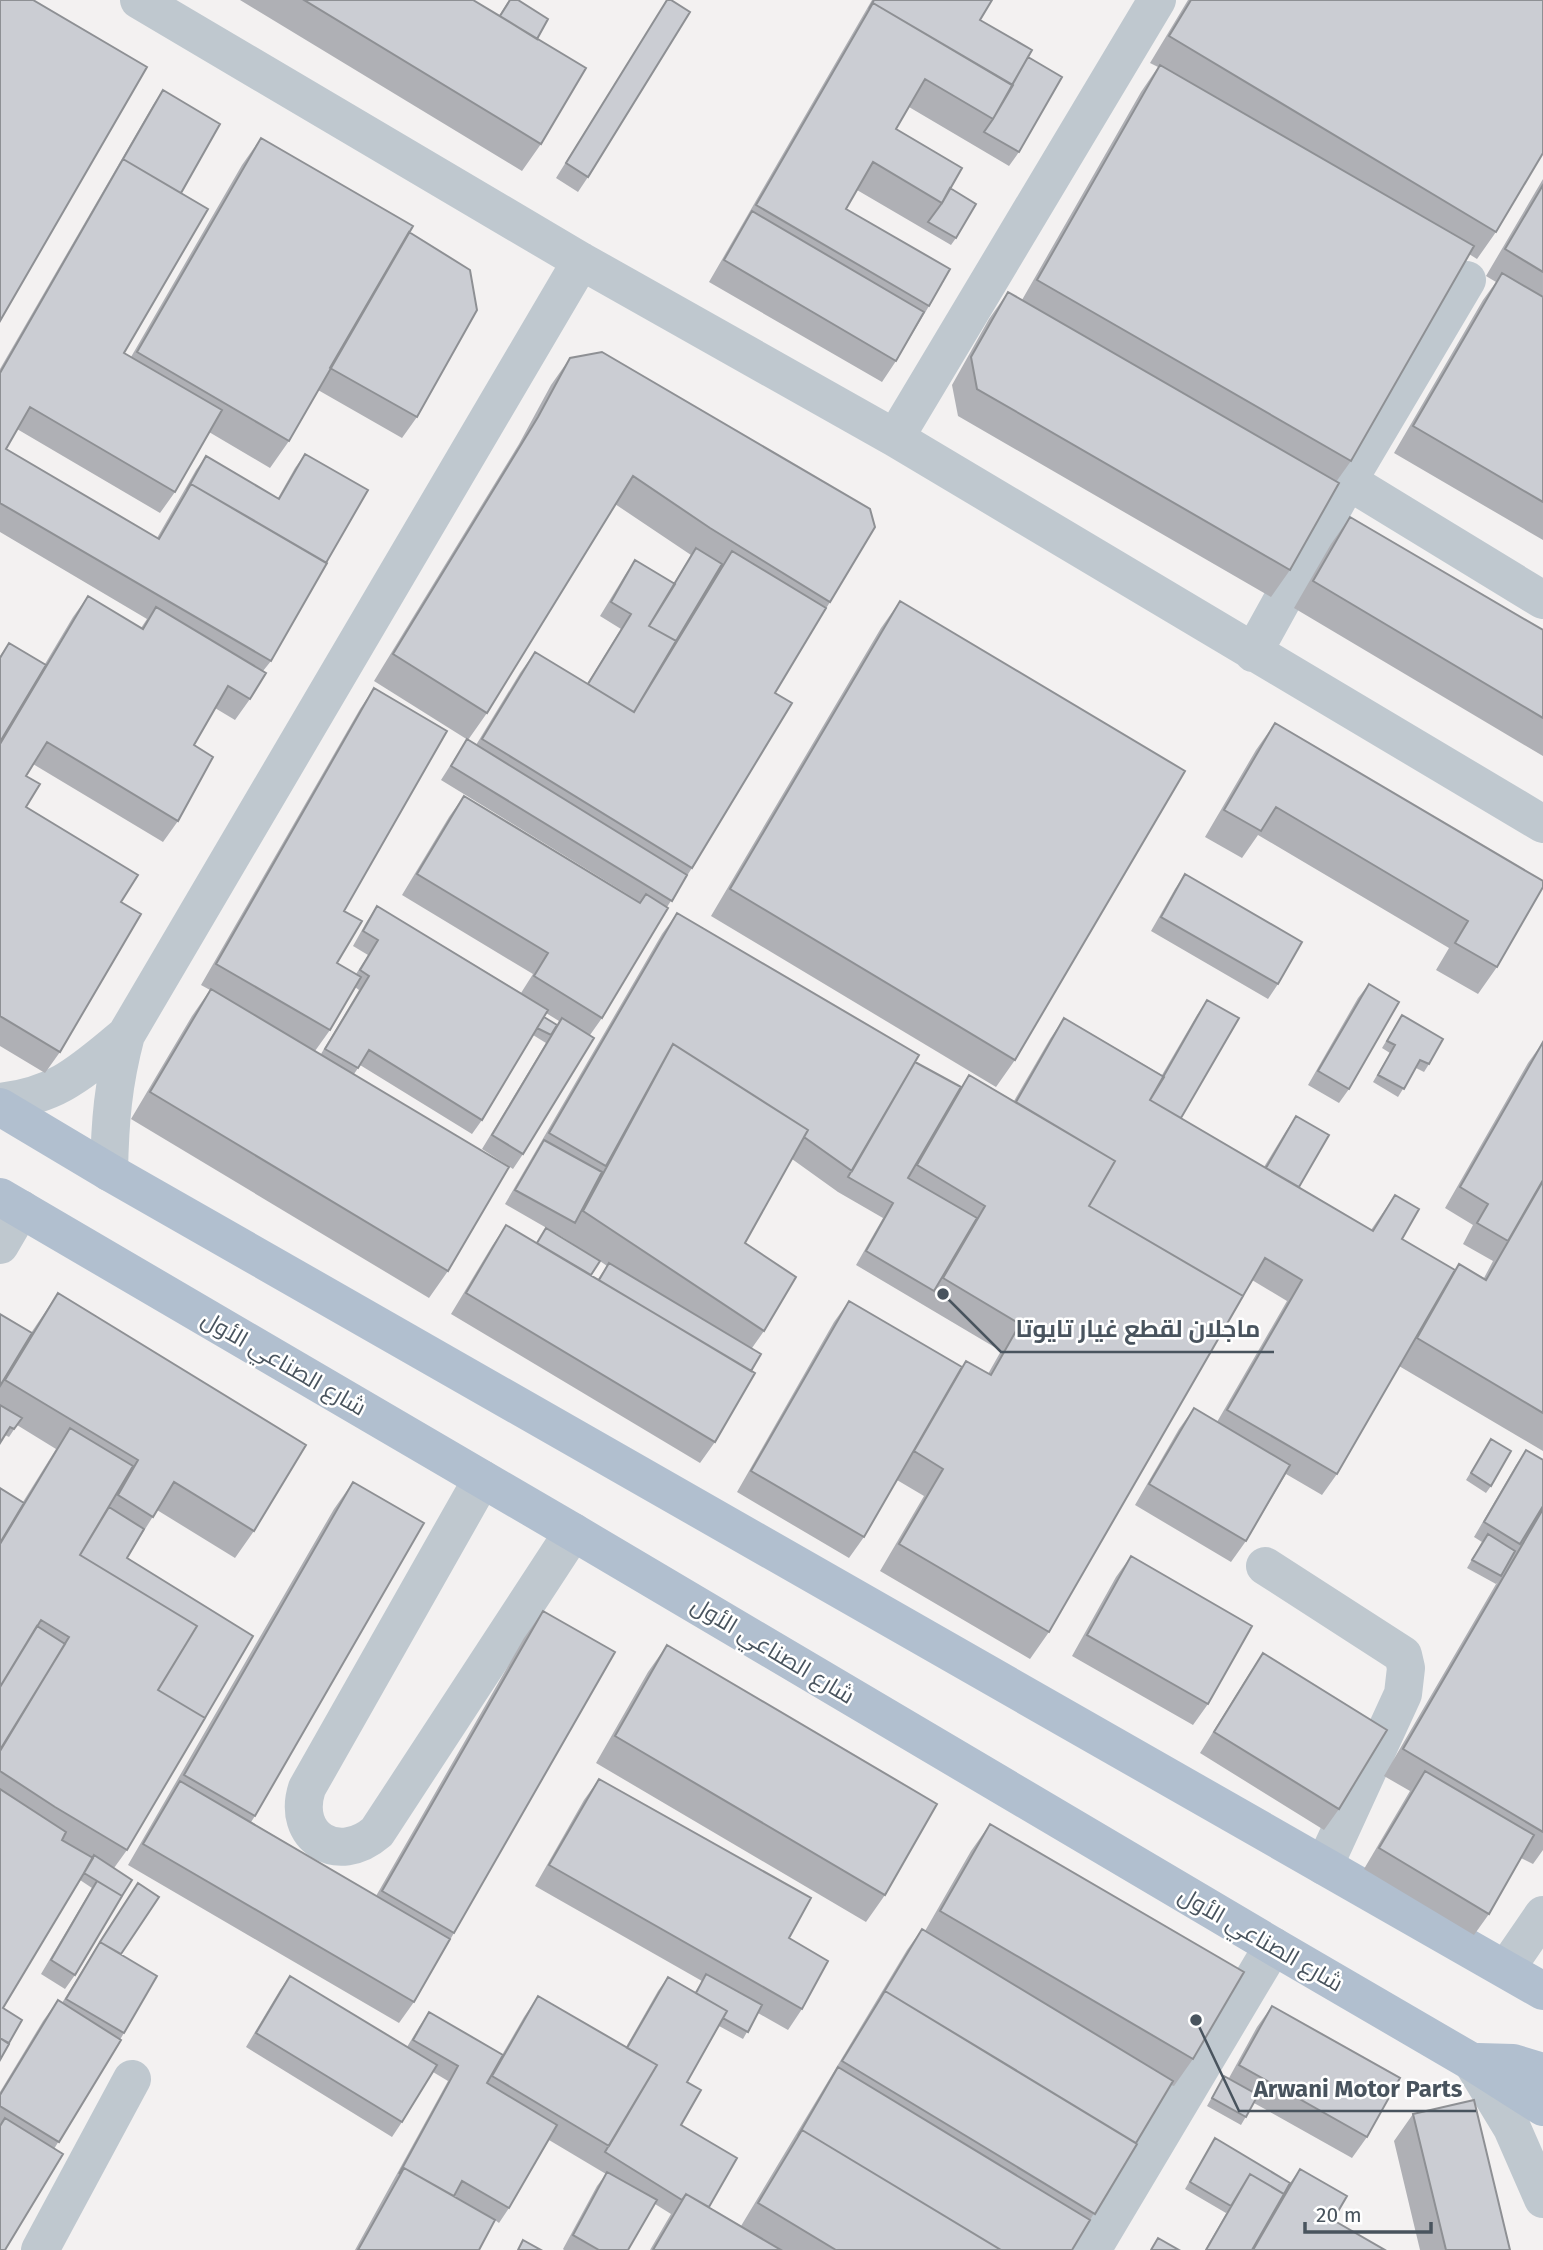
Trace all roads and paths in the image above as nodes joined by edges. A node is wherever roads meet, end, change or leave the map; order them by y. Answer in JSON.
{"nodes":[{"id":1,"x":139,"y":0,"type":"edge"},
{"id":2,"x":1157,"y":0,"type":"edge"},
{"id":3,"x":581,"y":261,"type":"junction"},
{"id":4,"x":1467,"y":280,"type":"edge"},
{"id":5,"x":895,"y":438,"type":"junction"},
{"id":6,"x":1349,"y":481,"type":"junction"},
{"id":7,"x":1543,"y":600,"type":"edge"},
{"id":8,"x":1253,"y":653,"type":"junction"},
{"id":9,"x":1543,"y":824,"type":"edge"},
{"id":10,"x":126,"y":1035,"type":"junction"},
{"id":11,"x":0,"y":1102,"type":"edge"},
{"id":12,"x":0,"y":1107,"type":"edge"},
{"id":13,"x":109,"y":1172,"type":"junction"},
{"id":14,"x":10,"y":1203,"type":"edge"},
{"id":15,"x":0,"y":1245,"type":"edge"},
{"id":16,"x":482,"y":1479,"type":"junction"},
{"id":17,"x":573,"y":1532,"type":"junction"},
{"id":18,"x":1265,"y":1566,"type":"dead end"},
{"id":19,"x":1324,"y":1866,"type":"junction"},
{"id":20,"x":1543,"y":1915,"type":"edge"},
{"id":21,"x":1273,"y":1946,"type":"junction"},
{"id":22,"x":1506,"y":1969,"type":"junction"},
{"id":23,"x":1542,"y":1990,"type":"edge"},
{"id":24,"x":1472,"y":2062,"type":"junction"},
{"id":25,"x":1543,"y":2072,"type":"edge"},
{"id":26,"x":132,"y":2079,"type":"dead end"},
{"id":27,"x":1543,"y":2107,"type":"edge"},
{"id":28,"x":1543,"y":2129,"type":"edge"},
{"id":29,"x":1543,"y":2199,"type":"edge"},
{"id":30,"x":40,"y":2250,"type":"edge"},
{"id":31,"x":1092,"y":2250,"type":"edge"}],
"edges":[{"from":1,"to":3,"type":"lane"},
{"from":2,"to":5,"type":"lane"},
{"from":3,"to":5,"type":"lane"},
{"from":3,"to":10,"type":"lane"},
{"from":4,"to":6,"type":"lane"},
{"from":5,"to":8,"type":"lane"},
{"from":6,"to":7,"type":"lane"},
{"from":6,"to":8,"type":"lane"},
{"from":8,"to":9,"type":"lane"},
{"from":10,"to":11,"type":"lane"},
{"from":10,"to":13,"type":"lane"},
{"from":12,"to":13,"type":"main road"},
{"from":13,"to":19,"type":"main road"},
{"from":14,"to":15,"type":"lane"},
{"from":14,"to":16,"type":"main road","name":"شارع الصناعي الأول"},
{"from":16,"to":17,"type":"main road","name":"شارع الصناعي الأول"},
{"from":16,"to":17,"type":"lane"},
{"from":17,"to":21,"type":"main road","name":"شارع الصناعي الأول"},
{"from":18,"to":19,"type":"lane"},
{"from":19,"to":22,"type":"main road"},
{"from":20,"to":22,"type":"lane"},
{"from":21,"to":24,"type":"main road","name":"شارع الصناعي الأول"},
{"from":21,"to":31,"type":"lane"},
{"from":22,"to":23,"type":"main road"},
{"from":24,"to":25,"type":"main road"},
{"from":24,"to":27,"type":"main road","name":"شارع الصناعي الأول"},
{"from":24,"to":28,"type":"main road"},
{"from":24,"to":29,"type":"lane"},
{"from":26,"to":30,"type":"lane"}]}
